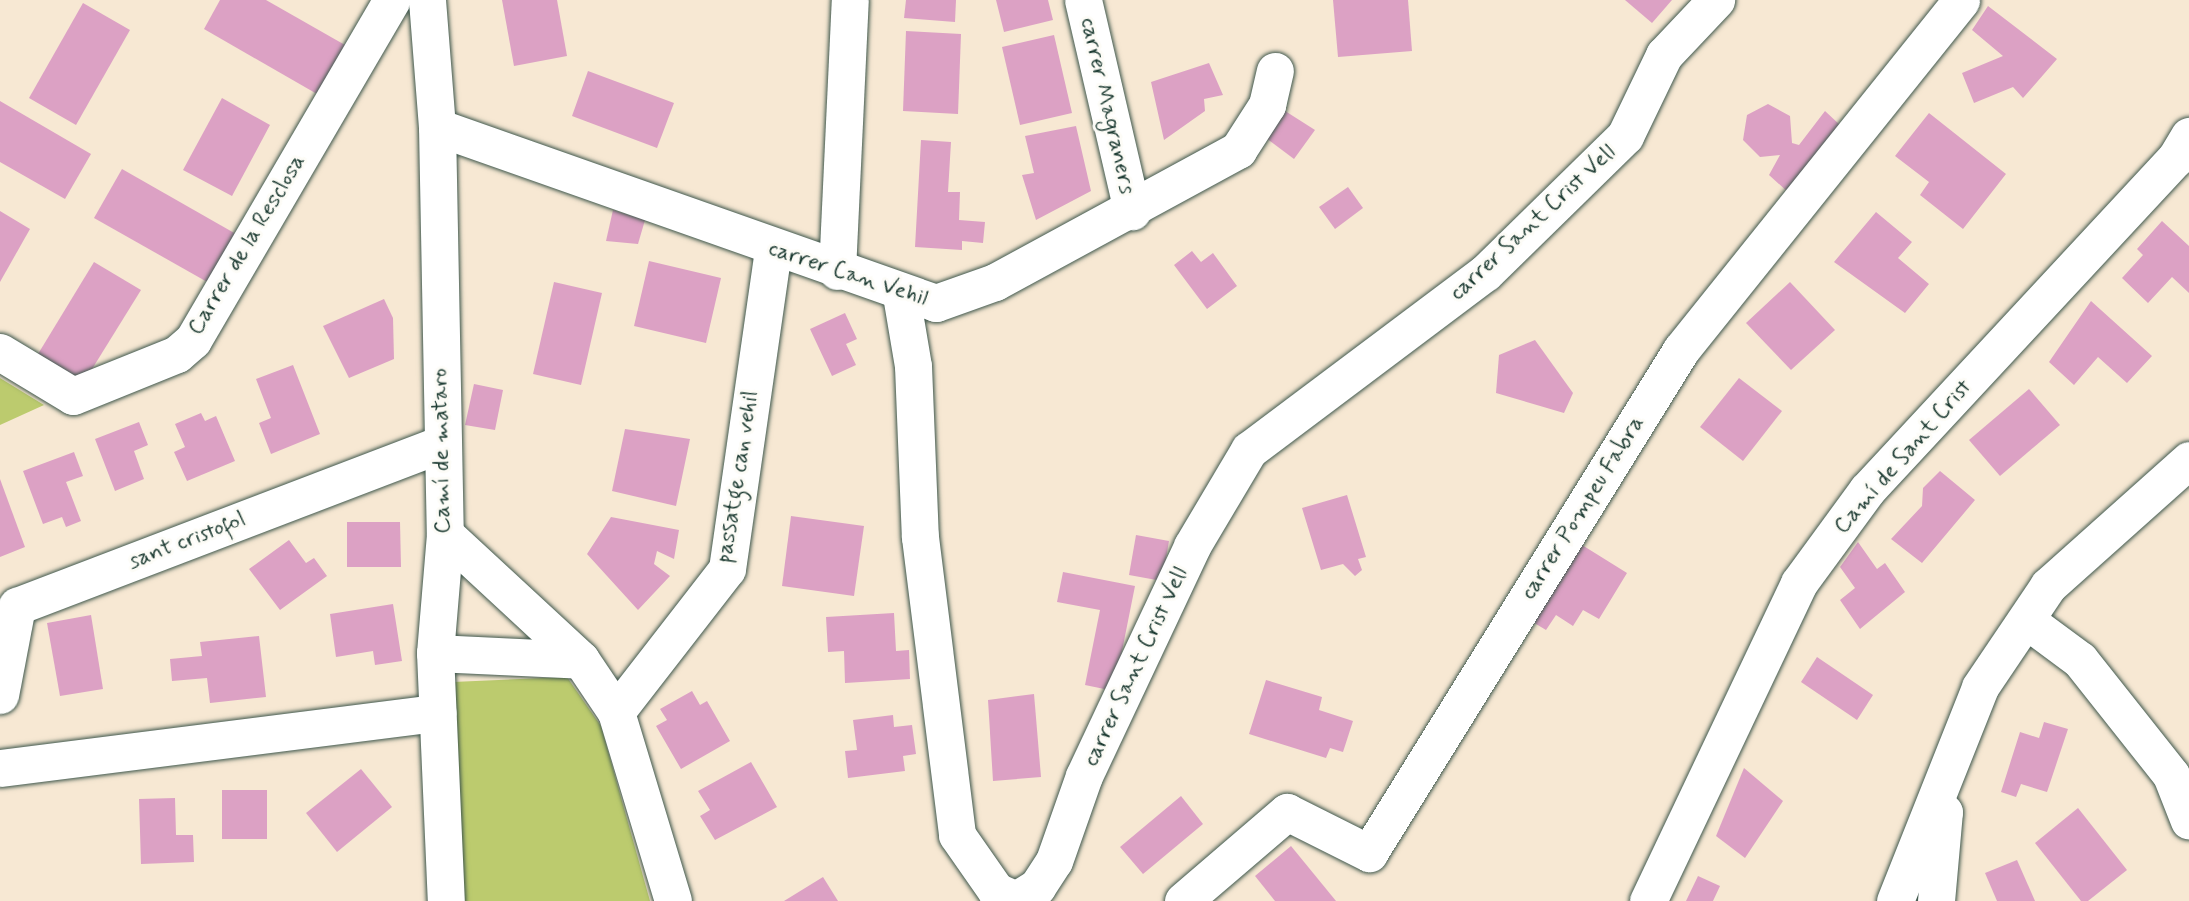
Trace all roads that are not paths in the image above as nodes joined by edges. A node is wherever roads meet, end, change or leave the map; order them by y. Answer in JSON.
{"nodes":[{"id":1,"x":392,"y":0,"type":"edge"},
{"id":2,"x":427,"y":0,"type":"edge"},
{"id":3,"x":850,"y":0,"type":"edge"},
{"id":4,"x":1083,"y":0,"type":"edge"},
{"id":5,"x":1716,"y":0,"type":"edge"},
{"id":6,"x":1961,"y":0,"type":"edge"},
{"id":7,"x":1275,"y":71,"type":"dead end"},
{"id":8,"x":437,"y":127,"type":"junction"},
{"id":9,"x":2189,"y":136,"type":"edge"},
{"id":10,"x":1132,"y":211,"type":"junction"},
{"id":11,"x":773,"y":249,"type":"junction"},
{"id":12,"x":837,"y":271,"type":"junction"},
{"id":13,"x":901,"y":295,"type":"junction"},
{"id":14,"x":0,"y":352,"type":"edge"},
{"id":15,"x":442,"y":444,"type":"junction"},
{"id":16,"x":2189,"y":460,"type":"edge"},
{"id":17,"x":445,"y":534,"type":"junction"},
{"id":18,"x":2026,"y":620,"type":"junction"},
{"id":19,"x":435,"y":653,"type":"junction"},
{"id":20,"x":581,"y":660,"type":"junction"},
{"id":21,"x":0,"y":695,"type":"edge"},
{"id":22,"x":616,"y":712,"type":"junction"},
{"id":23,"x":438,"y":713,"type":"junction"},
{"id":24,"x":0,"y":768,"type":"edge"},
{"id":25,"x":1933,"y":803,"type":"junction"},
{"id":26,"x":2189,"y":821,"type":"edge"},
{"id":27,"x":1016,"y":900,"type":"edge"},
{"id":28,"x":446,"y":901,"type":"edge"},
{"id":29,"x":673,"y":901,"type":"edge"},
{"id":30,"x":1183,"y":901,"type":"edge"},
{"id":31,"x":1648,"y":901,"type":"edge"},
{"id":32,"x":1895,"y":901,"type":"edge"},
{"id":33,"x":1936,"y":901,"type":"edge"}],
"edges":[{"from":1,"to":14,"type":"street","name":"Carrer de la Resclosa"},
{"from":2,"to":8,"type":"street","name":"Camí de mataro"},
{"from":3,"to":12,"type":"street"},
{"from":4,"to":10,"type":"street","name":"carrer Magraners"},
{"from":5,"to":27,"type":"street","name":"carrer Sant Crist Vell"},
{"from":6,"to":30,"type":"street","name":"carrer Pompeu Fabra"},
{"from":7,"to":10,"type":"street","name":"carrer Can Vehil"},
{"from":8,"to":11,"type":"street","name":"carrer Can Vehil"},
{"from":8,"to":15,"type":"street","name":"Camí de mataro"},
{"from":9,"to":31,"type":"street","name":"Camí de Sant Crist"},
{"from":10,"to":13,"type":"street","name":"carrer Can Vehil"},
{"from":11,"to":12,"type":"street","name":"carrer Can Vehil"},
{"from":11,"to":22,"type":"street","name":"passatge can vehil"},
{"from":12,"to":13,"type":"street","name":"carrer Can Vehil"},
{"from":13,"to":27,"type":"street","name":"carrer Sant Crist Vell"},
{"from":15,"to":17,"type":"street","name":"Camí de mataro"},
{"from":15,"to":21,"type":"street","name":"sant cristofol"},
{"from":16,"to":18,"type":"street"},
{"from":17,"to":19,"type":"street","name":"Camí de mataro"},
{"from":17,"to":20,"type":"street"},
{"from":18,"to":25,"type":"street"},
{"from":18,"to":26,"type":"street"},
{"from":19,"to":20,"type":"street"},
{"from":19,"to":23,"type":"street","name":"Camí de mataro"},
{"from":20,"to":22,"type":"street"},
{"from":22,"to":29,"type":"street"},
{"from":23,"to":24,"type":"street"},
{"from":23,"to":28,"type":"street","name":"Camí de mataro"},
{"from":25,"to":32,"type":"street"},
{"from":25,"to":33,"type":"street"}]}
